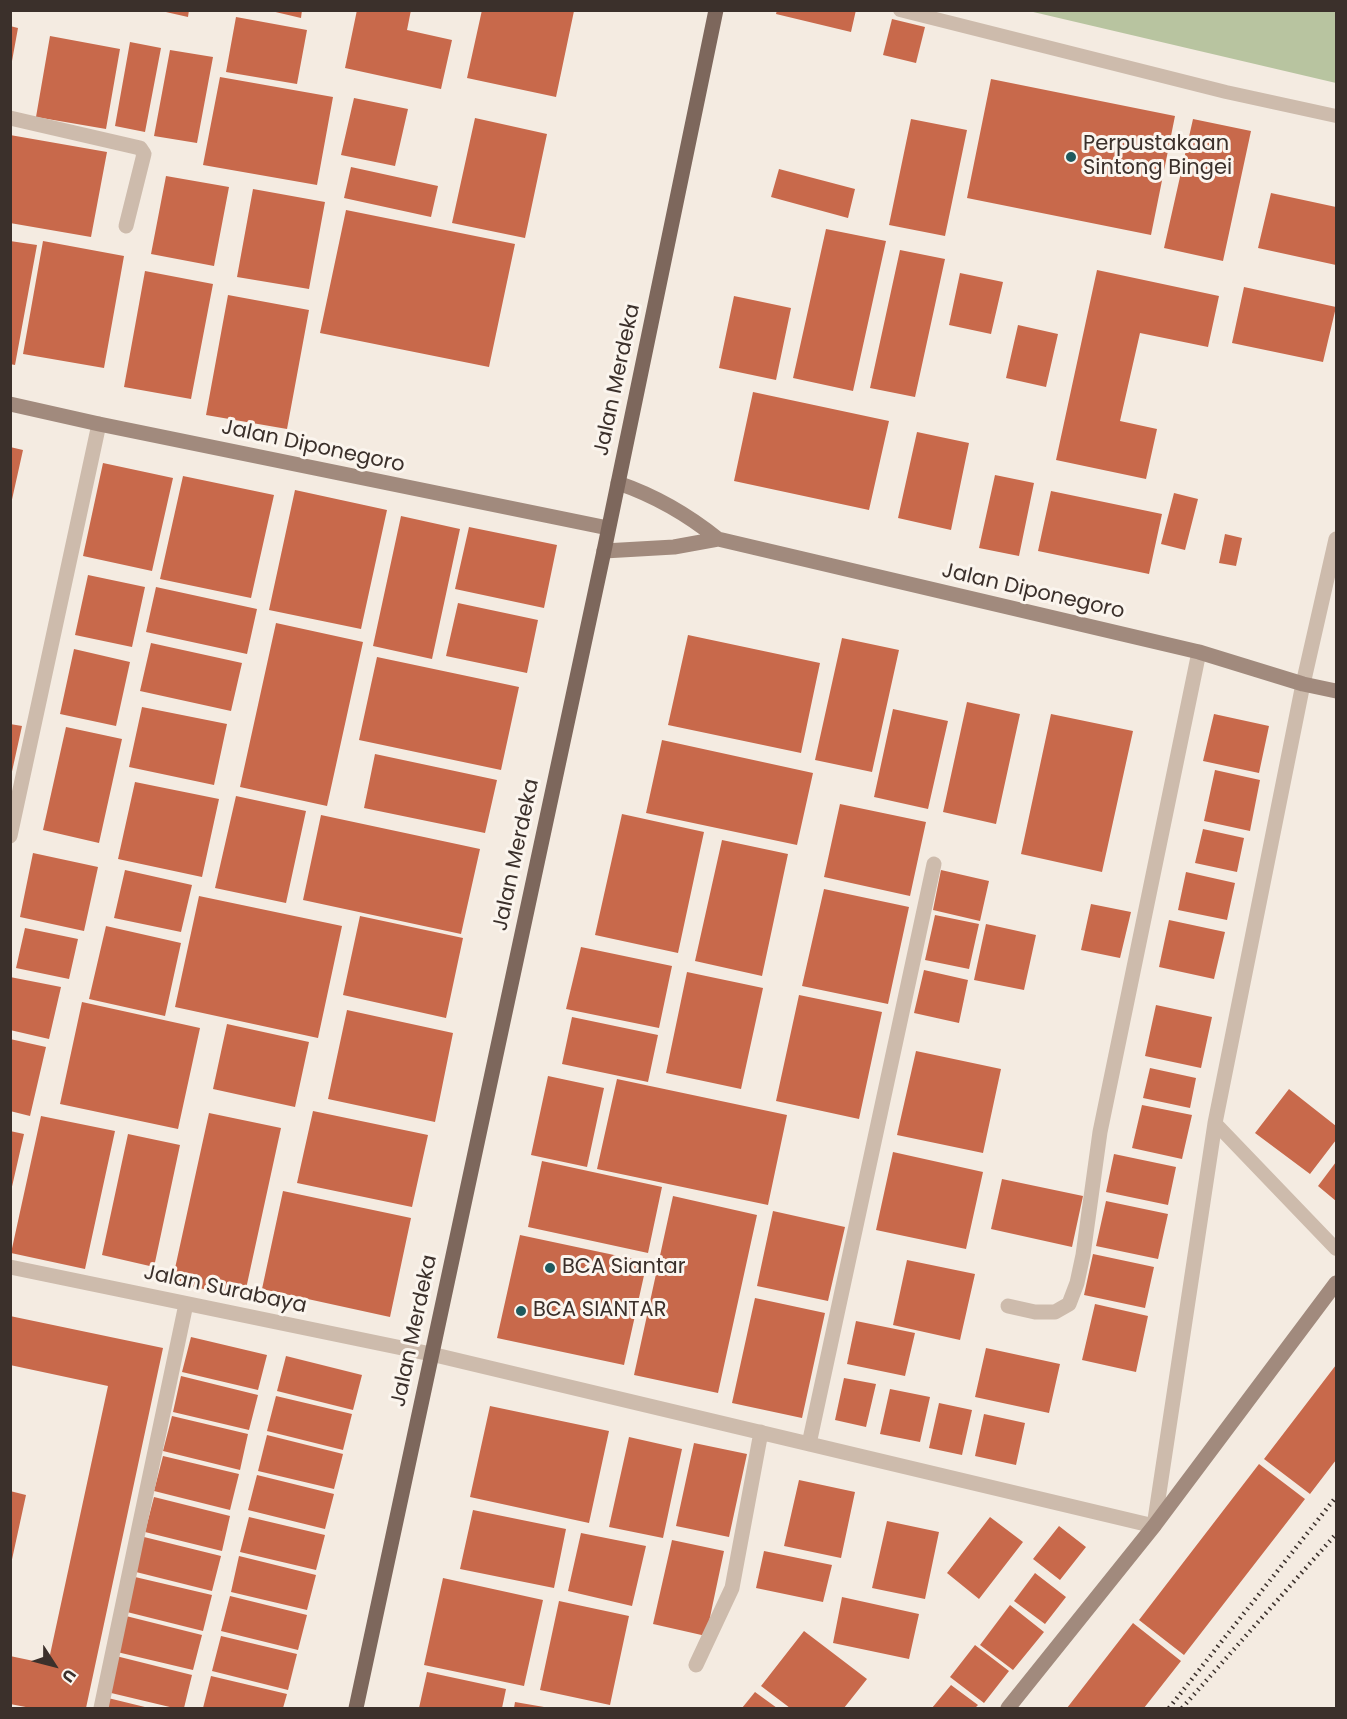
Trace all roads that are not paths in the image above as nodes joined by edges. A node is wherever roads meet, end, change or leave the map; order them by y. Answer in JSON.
{"nodes":[{"id":1,"x":716,"y":10,"type":"edge"},
{"id":2,"x":900,"y":10,"type":"edge"},
{"id":3,"x":1336,"y":116,"type":"edge"},
{"id":4,"x":10,"y":118,"type":"edge"},
{"id":5,"x":126,"y":226,"type":"dead end"},
{"id":6,"x":10,"y":404,"type":"edge"},
{"id":7,"x":99,"y":424,"type":"junction"},
{"id":8,"x":618,"y":483,"type":"junction"},
{"id":9,"x":608,"y":528,"type":"junction"},
{"id":10,"x":718,"y":539,"type":"junction"},
{"id":11,"x":1336,"y":539,"type":"edge"},
{"id":12,"x":604,"y":551,"type":"junction"},
{"id":13,"x":1199,"y":652,"type":"junction"},
{"id":14,"x":1303,"y":684,"type":"junction"},
{"id":15,"x":1336,"y":691,"type":"edge"},
{"id":16,"x":10,"y":836,"type":"edge"},
{"id":17,"x":934,"y":864,"type":"dead end"},
{"id":18,"x":1215,"y":1123,"type":"junction"},
{"id":19,"x":1336,"y":1250,"type":"edge"},
{"id":20,"x":10,"y":1267,"type":"edge"},
{"id":21,"x":1336,"y":1283,"type":"edge"},
{"id":22,"x":186,"y":1304,"type":"junction"},
{"id":23,"x":1008,"y":1306,"type":"dead end"},
{"id":24,"x":431,"y":1354,"type":"junction"},
{"id":25,"x":760,"y":1432,"type":"junction"},
{"id":26,"x":809,"y":1444,"type":"junction"},
{"id":27,"x":1154,"y":1526,"type":"junction"},
{"id":28,"x":696,"y":1665,"type":"dead end"},
{"id":29,"x":101,"y":1708,"type":"edge"},
{"id":30,"x":356,"y":1708,"type":"edge"},
{"id":31,"x":1008,"y":1708,"type":"edge"}],
"edges":[{"from":1,"to":8,"type":"main road","name":"Jalan Merdeka"},
{"from":2,"to":3,"type":"lane"},
{"from":4,"to":5,"type":"street"},
{"from":6,"to":7,"type":"street","name":"Jalan Diponegoro"},
{"from":7,"to":9,"type":"street","name":"Jalan Diponegoro"},
{"from":7,"to":16,"type":"street"},
{"from":8,"to":9,"type":"main road","name":"Jalan Merdeka"},
{"from":8,"to":10,"type":"street","name":"Jalan Diponegoro"},
{"from":9,"to":12,"type":"main road","name":"Jalan Merdeka"},
{"from":10,"to":12,"type":"street","name":"Jalan Diponegoro"},
{"from":10,"to":13,"type":"street","name":"Jalan Diponegoro"},
{"from":11,"to":14,"type":"street"},
{"from":12,"to":24,"type":"main road","name":"Jalan Merdeka"},
{"from":13,"to":14,"type":"street","name":"Jalan Diponegoro"},
{"from":13,"to":23,"type":"street"},
{"from":14,"to":15,"type":"street","name":"Jalan Diponegoro"},
{"from":14,"to":18,"type":"street"},
{"from":17,"to":26,"type":"street"},
{"from":18,"to":19,"type":"lane"},
{"from":18,"to":27,"type":"street"},
{"from":20,"to":22,"type":"street","name":"Jalan Surabaya"},
{"from":21,"to":27,"type":"street"},
{"from":22,"to":24,"type":"street","name":"Jalan Surabaya"},
{"from":22,"to":29,"type":"street"},
{"from":24,"to":25,"type":"street","name":"Jalan Surabaya"},
{"from":24,"to":30,"type":"main road","name":"Jalan Merdeka"},
{"from":25,"to":26,"type":"street","name":"Jalan Surabaya"},
{"from":25,"to":28,"type":"street"},
{"from":26,"to":27,"type":"street","name":"Jalan Surabaya"},
{"from":27,"to":31,"type":"street"}]}
